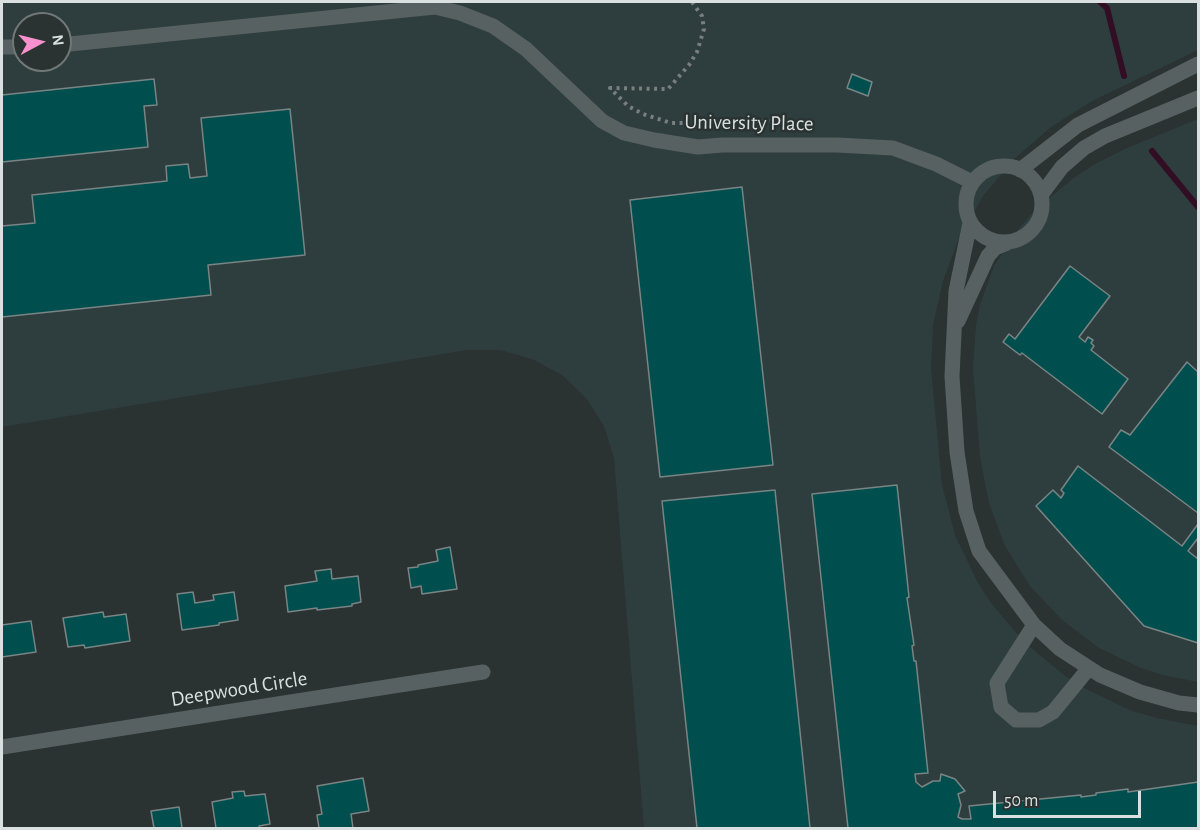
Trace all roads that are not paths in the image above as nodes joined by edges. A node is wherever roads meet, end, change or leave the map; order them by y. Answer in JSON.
{"nodes":[{"id":1,"x":379,"y":6,"type":"edge"},
{"id":2,"x":72,"y":44,"type":"edge"},
{"id":3,"x":1198,"y":64,"type":"edge"},
{"id":4,"x":1198,"y":98,"type":"edge"},
{"id":5,"x":1020,"y":170,"type":"junction"},
{"id":6,"x":972,"y":183,"type":"junction"},
{"id":7,"x":1041,"y":195,"type":"junction"},
{"id":8,"x":970,"y":223,"type":"junction"},
{"id":9,"x":1007,"y":243,"type":"junction"},
{"id":10,"x":954,"y":332,"type":"junction"},
{"id":11,"x":1034,"y":626,"type":"junction"},
{"id":12,"x":1089,"y":668,"type":"junction"},
{"id":13,"x":483,"y":672,"type":"dead end"},
{"id":14,"x":1198,"y":705,"type":"edge"},
{"id":15,"x":2,"y":747,"type":"edge"}],
"edges":[{"from":1,"to":2,"type":"street","name":"University Place"},
{"from":1,"to":6,"type":"street","name":"University Place"},
{"from":3,"to":5,"type":"street"},
{"from":4,"to":7,"type":"street"},
{"from":5,"to":6,"type":"street"},
{"from":5,"to":7,"type":"street"},
{"from":6,"to":8,"type":"street"},
{"from":7,"to":9,"type":"street"},
{"from":8,"to":9,"type":"street"},
{"from":8,"to":10,"type":"street"},
{"from":9,"to":10,"type":"street"},
{"from":10,"to":11,"type":"street"},
{"from":11,"to":12,"type":"street"},
{"from":11,"to":12,"type":"street"},
{"from":12,"to":14,"type":"street"},
{"from":13,"to":15,"type":"street","name":"Deepwood Circle"}]}
